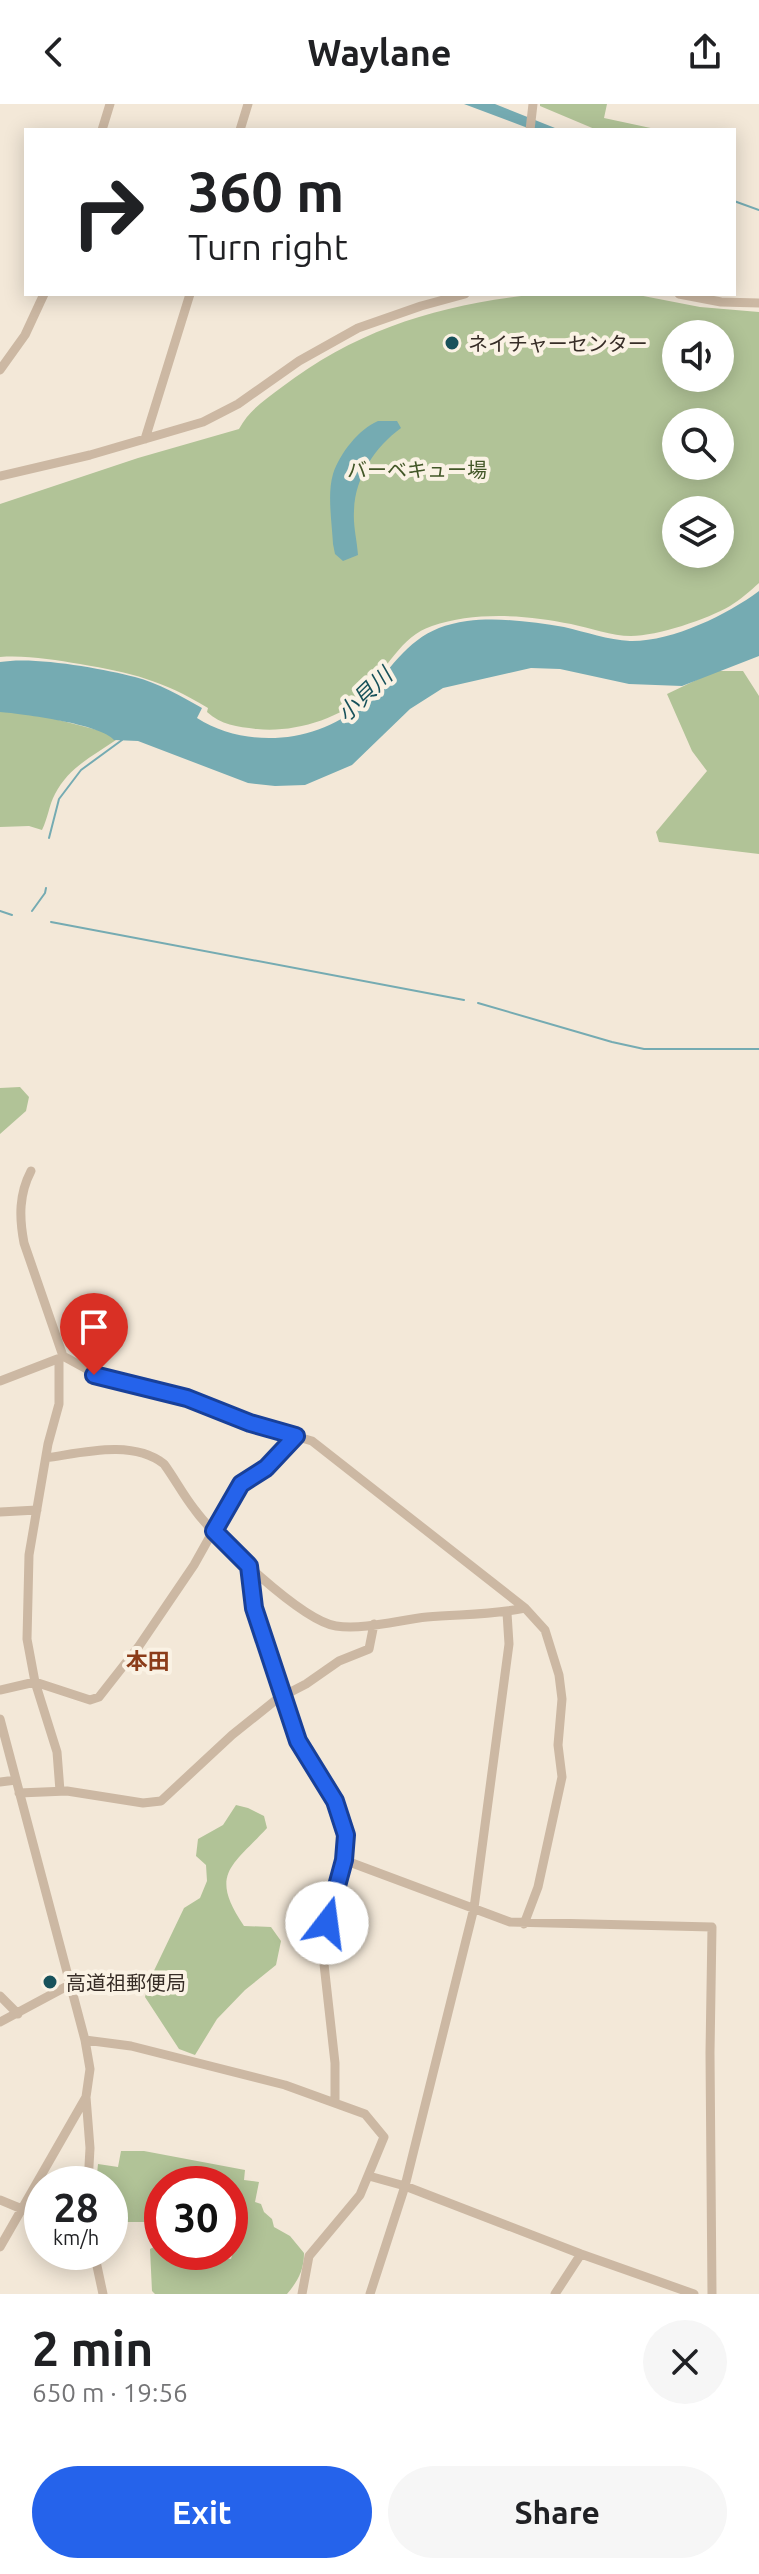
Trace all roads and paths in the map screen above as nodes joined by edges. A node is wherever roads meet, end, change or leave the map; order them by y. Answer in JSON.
{"nodes":[{"id":1,"x":110,"y":104,"type":"edge"},
{"id":2,"x":248,"y":104,"type":"edge"},
{"id":3,"x":533,"y":107,"type":"edge"},
{"id":4,"x":103,"y":128,"type":"edge"},
{"id":5,"x":241,"y":128,"type":"edge"},
{"id":6,"x":530,"y":128,"type":"edge"},
{"id":7,"x":43,"y":296,"type":"edge"},
{"id":8,"x":189,"y":296,"type":"edge"},
{"id":9,"x":458,"y":296,"type":"edge"},
{"id":10,"x":690,"y":296,"type":"edge"},
{"id":11,"x":759,"y":303,"type":"edge"},
{"id":12,"x":0,"y":370,"type":"edge"},
{"id":13,"x":145,"y":439,"type":"junction"},
{"id":14,"x":0,"y":476,"type":"edge"},
{"id":15,"x":31,"y":1171,"type":"dead end"},
{"id":16,"x":61,"y":1358,"type":"junction"},
{"id":17,"x":0,"y":1381,"type":"edge"},
{"id":18,"x":296,"y":1436,"type":"junction"},
{"id":19,"x":46,"y":1458,"type":"junction"},
{"id":20,"x":37,"y":1510,"type":"junction"},
{"id":21,"x":0,"y":1512,"type":"edge"},
{"id":22,"x":214,"y":1531,"type":"junction"},
{"id":23,"x":249,"y":1566,"type":"junction"},
{"id":24,"x":525,"y":1608,"type":"junction"},
{"id":25,"x":507,"y":1613,"type":"junction"},
{"id":26,"x":374,"y":1624,"type":"junction"},
{"id":27,"x":35,"y":1682,"type":"junction"},
{"id":28,"x":0,"y":1690,"type":"edge"},
{"id":29,"x":282,"y":1696,"type":"junction"},
{"id":30,"x":0,"y":1719,"type":"edge"},
{"id":31,"x":16,"y":1780,"type":"junction"},
{"id":32,"x":0,"y":1782,"type":"edge"},
{"id":33,"x":60,"y":1791,"type":"junction"},
{"id":34,"x":19,"y":1793,"type":"junction"},
{"id":35,"x":344,"y":1860,"type":"junction"},
{"id":36,"x":474,"y":1908,"type":"junction"},
{"id":37,"x":524,"y":1924,"type":"junction"},
{"id":38,"x":71,"y":1984,"type":"junction"},
{"id":39,"x":0,"y":1996,"type":"edge"},
{"id":40,"x":18,"y":2014,"type":"junction"},
{"id":41,"x":0,"y":2022,"type":"edge"},
{"id":42,"x":85,"y":2040,"type":"junction"},
{"id":43,"x":86,"y":2097,"type":"junction"},
{"id":44,"x":335,"y":2101,"type":"junction"},
{"id":45,"x":89,"y":2166,"type":"edge"},
{"id":46,"x":369,"y":2176,"type":"junction"},
{"id":47,"x":405,"y":2186,"type":"junction"},
{"id":48,"x":0,"y":2200,"type":"edge"},
{"id":49,"x":22,"y":2209,"type":"junction"},
{"id":50,"x":0,"y":2247,"type":"edge"},
{"id":51,"x":581,"y":2254,"type":"junction"},
{"id":52,"x":98,"y":2270,"type":"edge"},
{"id":53,"x":103,"y":2294,"type":"edge"},
{"id":54,"x":302,"y":2294,"type":"edge"},
{"id":55,"x":370,"y":2294,"type":"edge"},
{"id":56,"x":555,"y":2294,"type":"edge"},
{"id":57,"x":694,"y":2294,"type":"edge"},
{"id":58,"x":712,"y":2294,"type":"edge"}],
"edges":[{"from":1,"to":4,"type":"street"},
{"from":2,"to":5,"type":"street"},
{"from":3,"to":6,"type":"street"},
{"from":7,"to":12,"type":"street"},
{"from":8,"to":13,"type":"street"},
{"from":9,"to":13,"type":"street"},
{"from":10,"to":11,"type":"street"},
{"from":13,"to":14,"type":"street"},
{"from":15,"to":16,"type":"street"},
{"from":16,"to":17,"type":"street"},
{"from":16,"to":18,"type":"street"},
{"from":16,"to":19,"type":"street"},
{"from":18,"to":22,"type":"street"},
{"from":18,"to":24,"type":"street"},
{"from":19,"to":20,"type":"street"},
{"from":19,"to":22,"type":"street"},
{"from":20,"to":21,"type":"street"},
{"from":20,"to":27,"type":"street"},
{"from":22,"to":23,"type":"street"},
{"from":22,"to":27,"type":"street"},
{"from":23,"to":26,"type":"street"},
{"from":23,"to":29,"type":"street"},
{"from":24,"to":25,"type":"street"},
{"from":24,"to":37,"type":"street"},
{"from":25,"to":26,"type":"street"},
{"from":25,"to":36,"type":"street"},
{"from":26,"to":29,"type":"street"},
{"from":27,"to":28,"type":"street"},
{"from":27,"to":33,"type":"street"},
{"from":29,"to":33,"type":"street"},
{"from":29,"to":35,"type":"street"},
{"from":30,"to":31,"type":"street"},
{"from":31,"to":32,"type":"street"},
{"from":31,"to":34,"type":"street"},
{"from":33,"to":34,"type":"street"},
{"from":34,"to":38,"type":"street"},
{"from":35,"to":36,"type":"street"},
{"from":35,"to":44,"type":"street"},
{"from":36,"to":37,"type":"street"},
{"from":36,"to":47,"type":"street"},
{"from":37,"to":58,"type":"street"},
{"from":38,"to":40,"type":"street"},
{"from":38,"to":42,"type":"street"},
{"from":39,"to":40,"type":"street"},
{"from":40,"to":41,"type":"street"},
{"from":42,"to":43,"type":"street"},
{"from":42,"to":44,"type":"street"},
{"from":43,"to":45,"type":"street"},
{"from":43,"to":49,"type":"street"},
{"from":44,"to":46,"type":"street"},
{"from":46,"to":47,"type":"street"},
{"from":46,"to":54,"type":"street"},
{"from":47,"to":51,"type":"street"},
{"from":47,"to":55,"type":"street"},
{"from":48,"to":49,"type":"street"},
{"from":49,"to":50,"type":"street"},
{"from":51,"to":56,"type":"street"},
{"from":51,"to":57,"type":"street"},
{"from":52,"to":53,"type":"street"}]}
